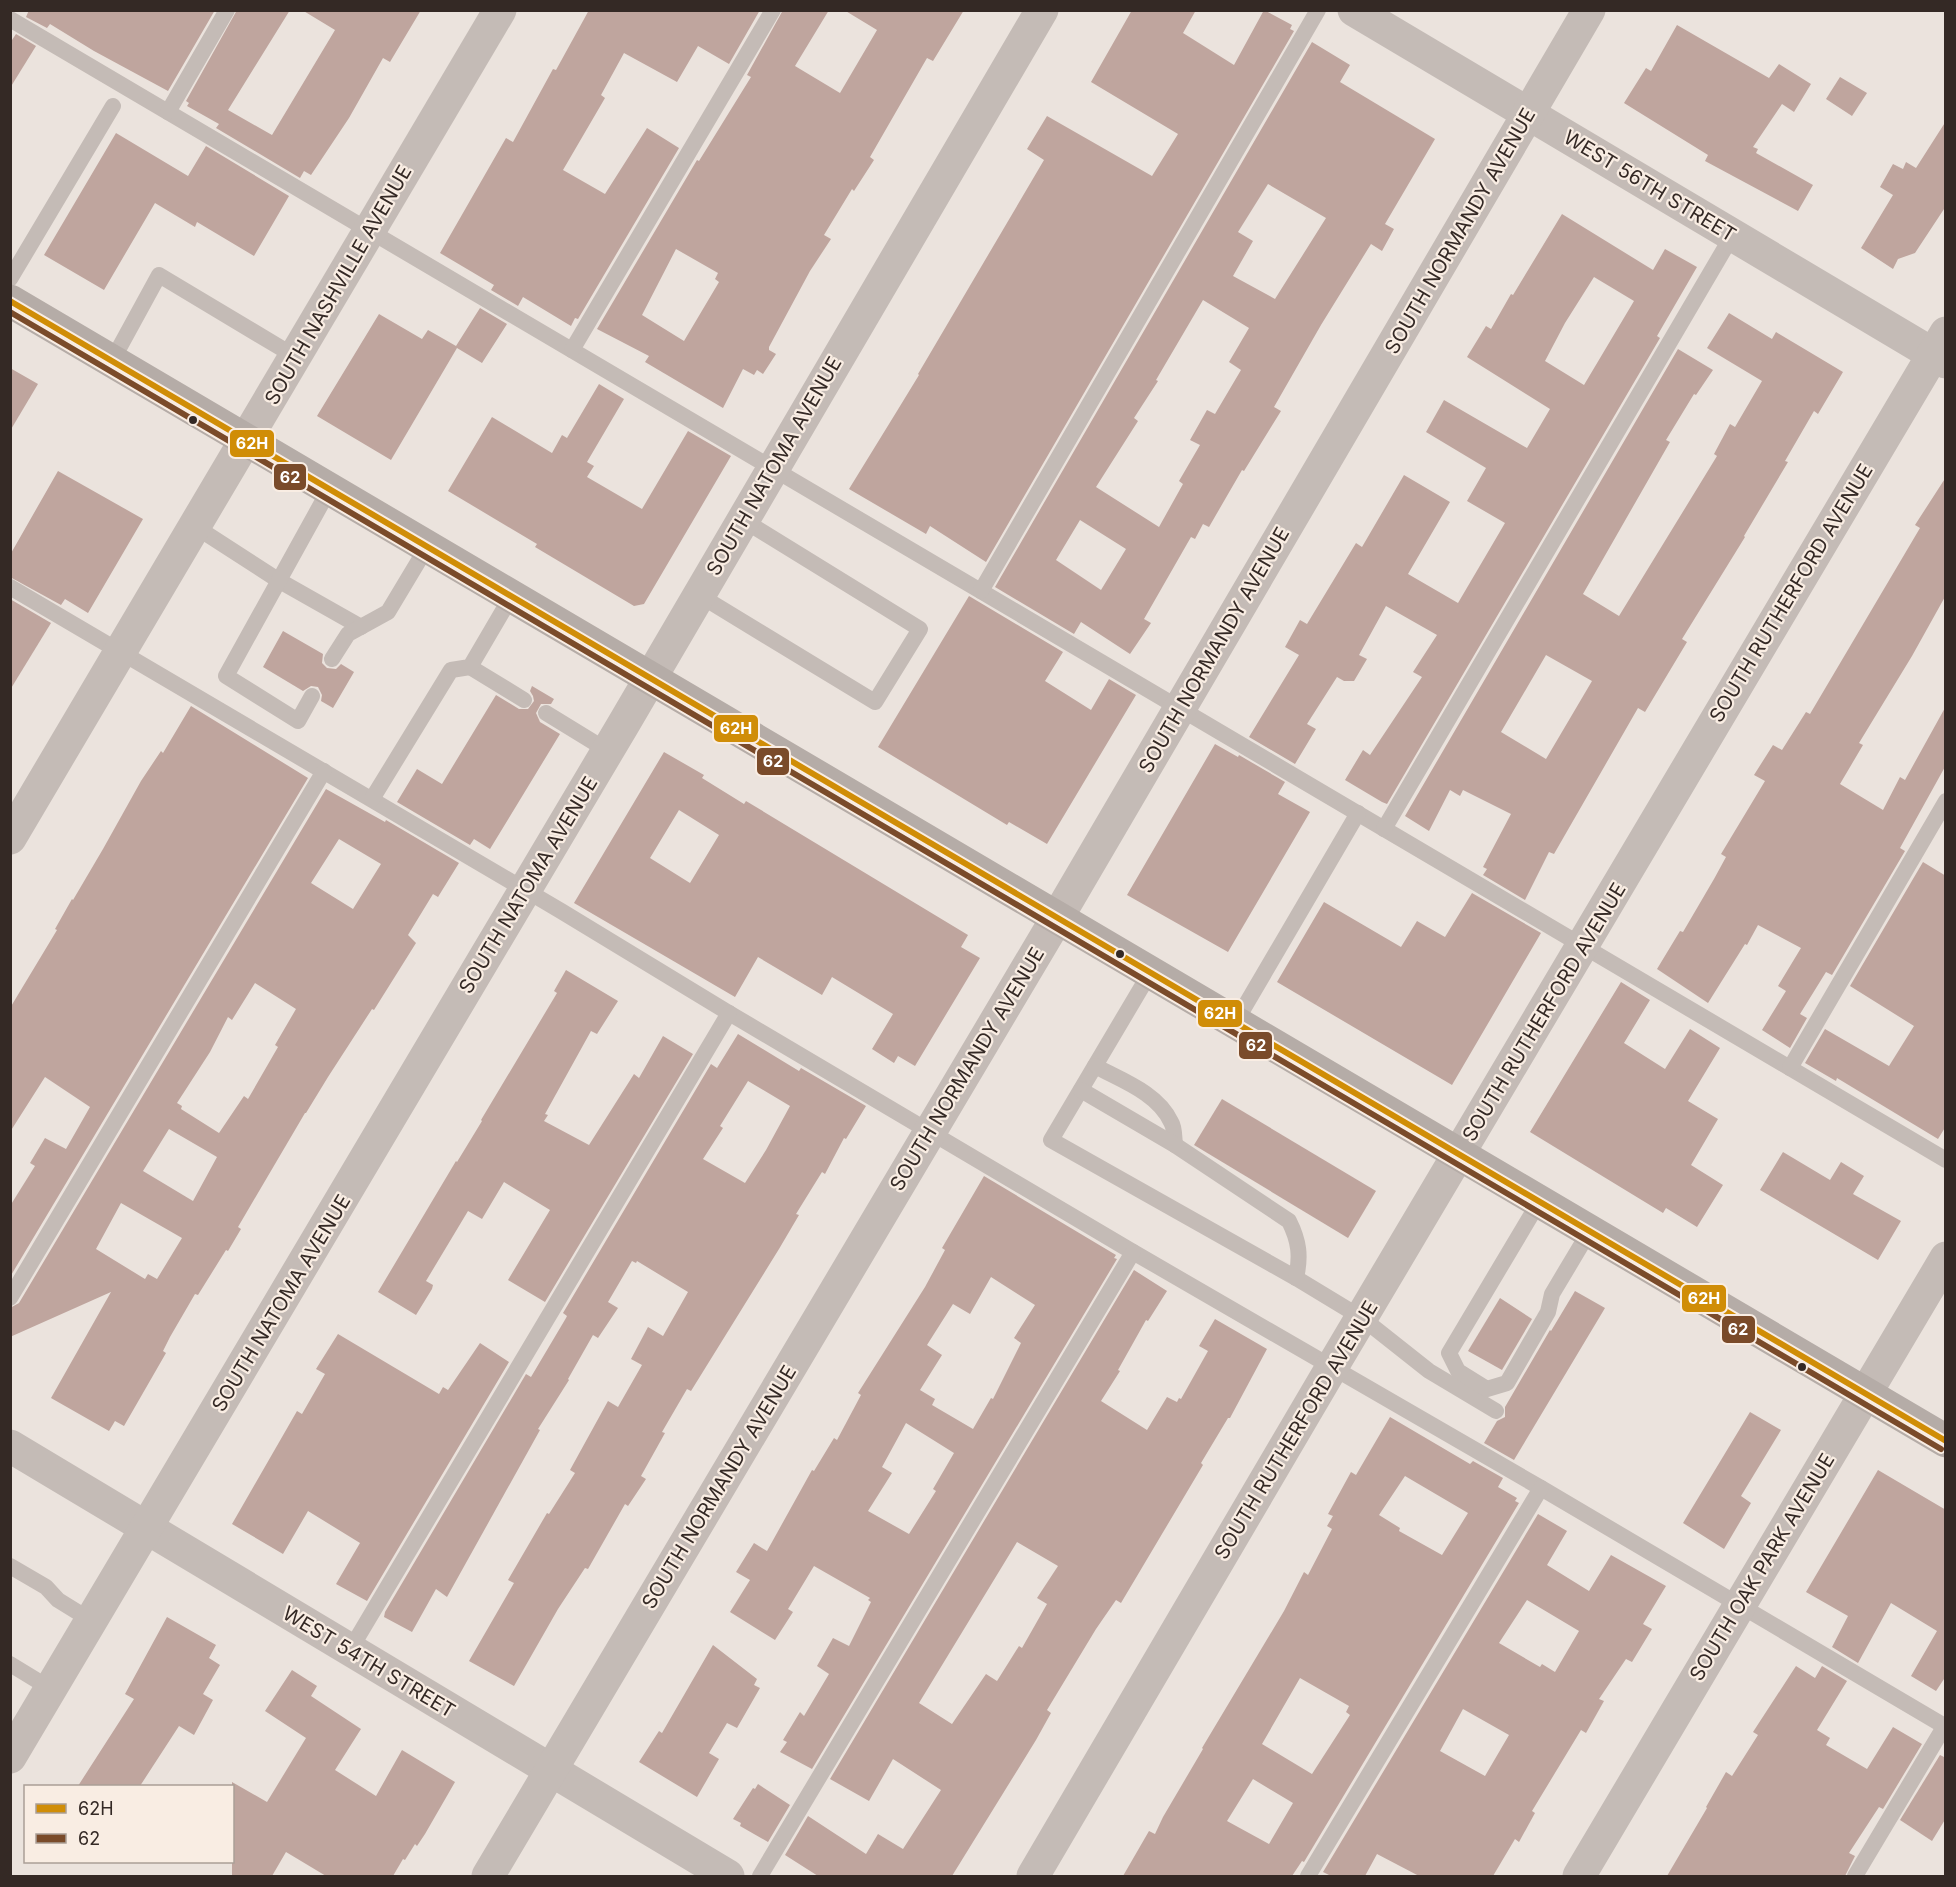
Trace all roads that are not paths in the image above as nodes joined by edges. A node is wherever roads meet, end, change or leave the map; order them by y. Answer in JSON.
{"nodes":[{"id":1,"x":227,"y":10,"type":"edge"},
{"id":2,"x":500,"y":10,"type":"edge"},
{"id":3,"x":773,"y":10,"type":"edge"},
{"id":4,"x":1042,"y":10,"type":"edge"},
{"id":5,"x":1318,"y":10,"type":"edge"},
{"id":6,"x":1354,"y":10,"type":"edge"},
{"id":7,"x":1589,"y":10,"type":"edge"},
{"id":8,"x":10,"y":19,"type":"edge"},
{"id":9,"x":113,"y":106,"type":"dead end"},
{"id":10,"x":168,"y":112,"type":"junction"},
{"id":11,"x":1529,"y":113,"type":"junction"},
{"id":12,"x":370,"y":231,"type":"junction"},
{"id":13,"x":1732,"y":236,"type":"junction"},
{"id":14,"x":10,"y":279,"type":"edge"},
{"id":15,"x":10,"y":301,"type":"edge"},
{"id":16,"x":572,"y":350,"type":"junction"},
{"id":17,"x":1941,"y":350,"type":"edge"},
{"id":18,"x":296,"y":357,"type":"junction"},
{"id":19,"x":112,"y":361,"type":"junction"},
{"id":20,"x":247,"y":441,"type":"junction"},
{"id":21,"x":772,"y":468,"type":"junction"},
{"id":22,"x":329,"y":490,"type":"junction"},
{"id":23,"x":743,"y":520,"type":"junction"},
{"id":24,"x":196,"y":527,"type":"junction"},
{"id":25,"x":427,"y":547,"type":"junction"},
{"id":26,"x":278,"y":580,"type":"junction"},
{"id":27,"x":10,"y":586,"type":"edge"},
{"id":28,"x":981,"y":591,"type":"junction"},
{"id":29,"x":699,"y":595,"type":"junction"},
{"id":30,"x":511,"y":597,"type":"junction"},
{"id":31,"x":361,"y":627,"type":"junction"},
{"id":32,"x":122,"y":652,"type":"junction"},
{"id":33,"x":332,"y":659,"type":"dead end"},
{"id":34,"x":470,"y":667,"type":"junction"},
{"id":35,"x":650,"y":679,"type":"junction"},
{"id":36,"x":312,"y":696,"type":"dead end"},
{"id":37,"x":524,"y":700,"type":"dead end"},
{"id":38,"x":1180,"y":708,"type":"junction"},
{"id":39,"x":546,"y":713,"type":"dead end"},
{"id":40,"x":608,"y":751,"type":"junction"},
{"id":41,"x":324,"y":771,"type":"junction"},
{"id":42,"x":372,"y":800,"type":"junction"},
{"id":43,"x":1946,"y":801,"type":"edge"},
{"id":44,"x":1358,"y":813,"type":"junction"},
{"id":45,"x":1384,"y":829,"type":"junction"},
{"id":46,"x":10,"y":838,"type":"edge"},
{"id":47,"x":525,"y":890,"type":"junction"},
{"id":48,"x":1057,"y":918,"type":"junction"},
{"id":49,"x":1582,"y":946,"type":"junction"},
{"id":50,"x":1150,"y":973,"type":"junction"},
{"id":51,"x":729,"y":1013,"type":"junction"},
{"id":52,"x":1235,"y":1023,"type":"junction"},
{"id":53,"x":1095,"y":1066,"type":"junction"},
{"id":54,"x":1790,"y":1068,"type":"junction"},
{"id":55,"x":1081,"y":1090,"type":"junction"},
{"id":56,"x":932,"y":1128,"type":"junction"},
{"id":57,"x":1175,"y":1145,"type":"junction"},
{"id":58,"x":1459,"y":1155,"type":"junction"},
{"id":59,"x":1946,"y":1160,"type":"edge"},
{"id":60,"x":1539,"y":1202,"type":"junction"},
{"id":61,"x":1589,"y":1232,"type":"junction"},
{"id":62,"x":1133,"y":1252,"type":"junction"},
{"id":63,"x":1946,"y":1258,"type":"edge"},
{"id":64,"x":1496,"y":1274,"type":"junction"},
{"id":65,"x":1296,"y":1278,"type":"junction"},
{"id":66,"x":10,"y":1298,"type":"edge"},
{"id":67,"x":1362,"y":1318,"type":"junction"},
{"id":68,"x":1332,"y":1367,"type":"junction"},
{"id":69,"x":1429,"y":1371,"type":"junction"},
{"id":70,"x":1865,"y":1394,"type":"junction"},
{"id":71,"x":1496,"y":1411,"type":"dead end"},
{"id":72,"x":1946,"y":1441,"type":"edge"},
{"id":73,"x":10,"y":1446,"type":"edge"},
{"id":74,"x":1541,"y":1488,"type":"junction"},
{"id":75,"x":147,"y":1529,"type":"junction"},
{"id":76,"x":10,"y":1566,"type":"edge"},
{"id":77,"x":1739,"y":1605,"type":"junction"},
{"id":78,"x":92,"y":1621,"type":"junction"},
{"id":79,"x":350,"y":1650,"type":"junction"},
{"id":80,"x":10,"y":1664,"type":"edge"},
{"id":81,"x":51,"y":1689,"type":"junction"},
{"id":82,"x":1945,"y":1727,"type":"edge"},
{"id":83,"x":10,"y":1757,"type":"edge"},
{"id":84,"x":551,"y":1771,"type":"junction"},
{"id":85,"x":488,"y":1876,"type":"edge"},
{"id":86,"x":728,"y":1876,"type":"edge"},
{"id":87,"x":760,"y":1876,"type":"edge"},
{"id":88,"x":1033,"y":1876,"type":"edge"},
{"id":89,"x":1308,"y":1876,"type":"edge"},
{"id":90,"x":1579,"y":1876,"type":"edge"},
{"id":91,"x":1855,"y":1876,"type":"edge"}],
"edges":[{"from":1,"to":10,"type":"lane"},
{"from":2,"to":12,"type":"street","name":"SOUTH NASHVILLE AVENUE"},
{"from":3,"to":16,"type":"lane"},
{"from":4,"to":21,"type":"street","name":"SOUTH NATOMA AVENUE"},
{"from":5,"to":28,"type":"lane"},
{"from":6,"to":11,"type":"street","name":"WEST 56TH STREET"},
{"from":7,"to":11,"type":"street","name":"SOUTH NORMANDY AVENUE"},
{"from":8,"to":10,"type":"lane"},
{"from":9,"to":14,"type":"lane"},
{"from":10,"to":12,"type":"lane"},
{"from":11,"to":13,"type":"street","name":"WEST 56TH STREET"},
{"from":11,"to":38,"type":"street","name":"SOUTH NORMANDY AVENUE"},
{"from":12,"to":16,"type":"lane"},
{"from":12,"to":18,"type":"street","name":"SOUTH NASHVILLE AVENUE"},
{"from":13,"to":17,"type":"street","name":"WEST 56TH STREET"},
{"from":13,"to":45,"type":"lane"},
{"from":15,"to":19,"type":"main road"},
{"from":16,"to":21,"type":"lane"},
{"from":17,"to":49,"type":"street","name":"SOUTH RUTHERFORD AVENUE"},
{"from":18,"to":19,"type":"lane"},
{"from":18,"to":20,"type":"street","name":"SOUTH NASHVILLE AVENUE"},
{"from":19,"to":20,"type":"main road"},
{"from":20,"to":22,"type":"main road"},
{"from":20,"to":24,"type":"street","name":"SOUTH NASHVILLE AVENUE"},
{"from":21,"to":23,"type":"street","name":"SOUTH NATOMA AVENUE"},
{"from":21,"to":28,"type":"lane"},
{"from":22,"to":25,"type":"main road"},
{"from":22,"to":26,"type":"lane"},
{"from":23,"to":29,"type":"street","name":"SOUTH NATOMA AVENUE"},
{"from":23,"to":29,"type":"lane"},
{"from":24,"to":26,"type":"lane"},
{"from":24,"to":32,"type":"street","name":"SOUTH NASHVILLE AVENUE"},
{"from":25,"to":30,"type":"main road"},
{"from":25,"to":31,"type":"lane"},
{"from":26,"to":31,"type":"lane"},
{"from":26,"to":36,"type":"lane"},
{"from":27,"to":32,"type":"lane"},
{"from":28,"to":38,"type":"lane"},
{"from":29,"to":35,"type":"street","name":"SOUTH NATOMA AVENUE"},
{"from":30,"to":34,"type":"lane"},
{"from":30,"to":35,"type":"main road"},
{"from":31,"to":33,"type":"lane"},
{"from":32,"to":41,"type":"lane"},
{"from":32,"to":46,"type":"street","name":"SOUTH NASHVILLE AVENUE"},
{"from":34,"to":37,"type":"lane"},
{"from":34,"to":42,"type":"lane"},
{"from":35,"to":40,"type":"street","name":"SOUTH NATOMA AVENUE"},
{"from":35,"to":48,"type":"main road"},
{"from":38,"to":44,"type":"lane"},
{"from":38,"to":48,"type":"street","name":"SOUTH NORMANDY AVENUE"},
{"from":39,"to":40,"type":"lane"},
{"from":40,"to":47,"type":"street","name":"SOUTH NATOMA AVENUE"},
{"from":41,"to":42,"type":"lane"},
{"from":41,"to":66,"type":"lane"},
{"from":42,"to":47,"type":"lane"},
{"from":43,"to":54,"type":"lane"},
{"from":44,"to":45,"type":"lane"},
{"from":44,"to":52,"type":"lane"},
{"from":45,"to":49,"type":"lane"},
{"from":47,"to":51,"type":"lane"},
{"from":47,"to":75,"type":"street","name":"SOUTH NATOMA AVENUE"},
{"from":48,"to":50,"type":"main road"},
{"from":48,"to":56,"type":"street","name":"SOUTH NORMANDY AVENUE"},
{"from":49,"to":54,"type":"lane"},
{"from":49,"to":58,"type":"street","name":"SOUTH RUTHERFORD AVENUE"},
{"from":50,"to":52,"type":"main road"},
{"from":50,"to":53,"type":"lane"},
{"from":51,"to":56,"type":"lane"},
{"from":51,"to":79,"type":"lane"},
{"from":52,"to":58,"type":"main road"},
{"from":53,"to":55,"type":"lane"},
{"from":53,"to":57,"type":"lane"},
{"from":54,"to":59,"type":"lane"},
{"from":55,"to":57,"type":"lane"},
{"from":55,"to":65,"type":"lane"},
{"from":56,"to":62,"type":"lane"},
{"from":56,"to":84,"type":"street","name":"SOUTH NORMANDY AVENUE"},
{"from":57,"to":65,"type":"lane"},
{"from":58,"to":60,"type":"main road"},
{"from":58,"to":67,"type":"street","name":"SOUTH RUTHERFORD AVENUE"},
{"from":60,"to":61,"type":"main road"},
{"from":60,"to":64,"type":"lane"},
{"from":61,"to":64,"type":"lane"},
{"from":61,"to":70,"type":"main road"},
{"from":62,"to":68,"type":"lane"},
{"from":62,"to":87,"type":"lane"},
{"from":63,"to":70,"type":"street","name":"SOUTH OAK PARK AVENUE"},
{"from":64,"to":69,"type":"lane"},
{"from":65,"to":67,"type":"lane"},
{"from":67,"to":68,"type":"street","name":"SOUTH RUTHERFORD AVENUE"},
{"from":67,"to":69,"type":"lane"},
{"from":68,"to":74,"type":"lane"},
{"from":68,"to":88,"type":"street","name":"SOUTH RUTHERFORD AVENUE"},
{"from":69,"to":71,"type":"lane"},
{"from":70,"to":72,"type":"main road"},
{"from":70,"to":77,"type":"street","name":"SOUTH OAK PARK AVENUE"},
{"from":73,"to":75,"type":"street","name":"WEST 54TH STREET"},
{"from":74,"to":77,"type":"lane"},
{"from":74,"to":89,"type":"lane"},
{"from":75,"to":78,"type":"street","name":"SOUTH NATOMA AVENUE"},
{"from":75,"to":79,"type":"street","name":"WEST 54TH STREET"},
{"from":76,"to":78,"type":"lane"},
{"from":77,"to":82,"type":"lane"},
{"from":77,"to":90,"type":"street","name":"SOUTH OAK PARK AVENUE"},
{"from":78,"to":81,"type":"street","name":"SOUTH NATOMA AVENUE"},
{"from":79,"to":84,"type":"street","name":"WEST 54TH STREET"},
{"from":80,"to":81,"type":"lane"},
{"from":81,"to":83,"type":"street","name":"SOUTH NATOMA AVENUE"},
{"from":82,"to":91,"type":"lane"},
{"from":84,"to":85,"type":"street","name":"SOUTH NORMANDY AVENUE"},
{"from":84,"to":86,"type":"street","name":"WEST 54TH STREET"}]}
